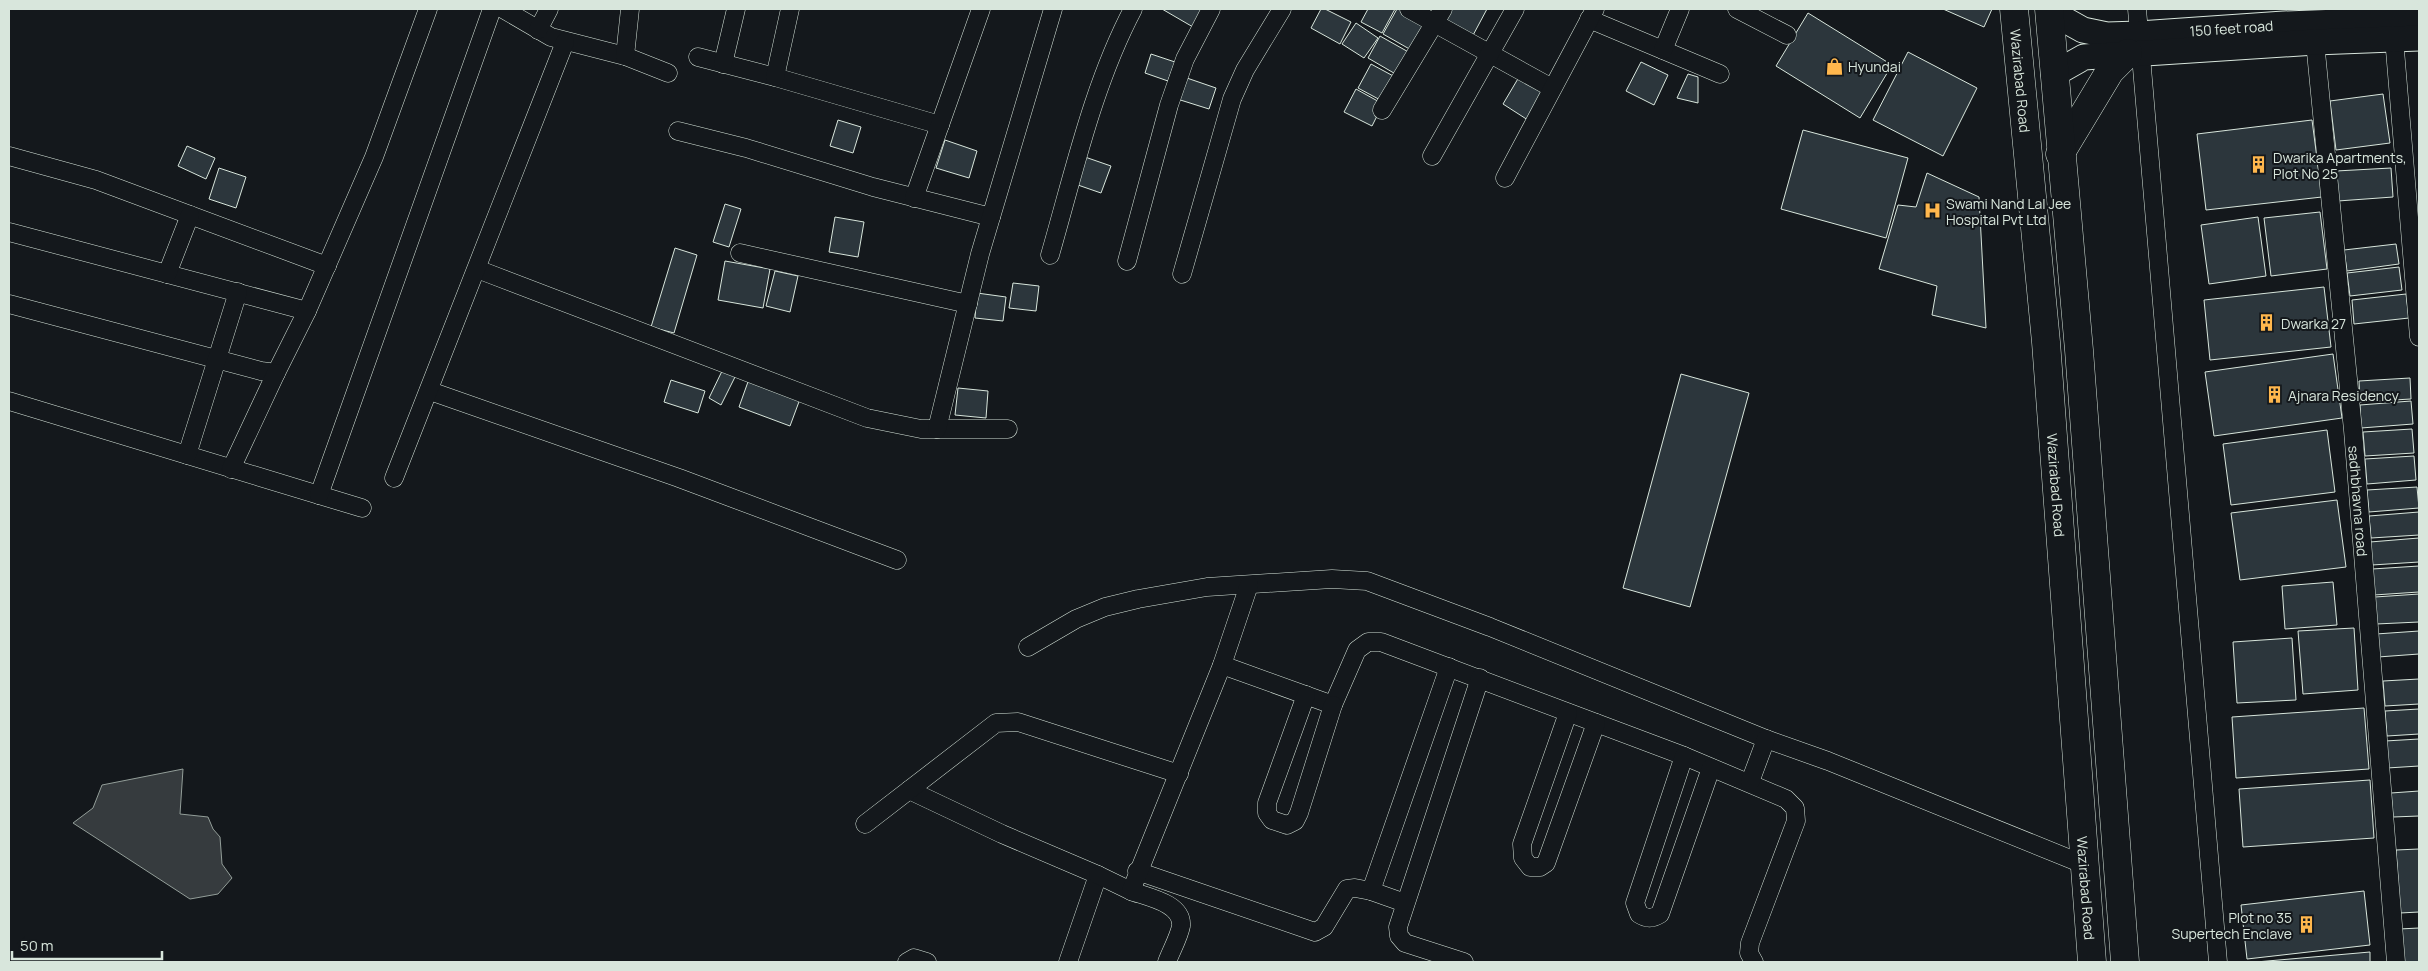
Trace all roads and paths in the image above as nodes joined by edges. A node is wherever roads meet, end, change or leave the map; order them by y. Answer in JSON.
{"nodes":[{"id":1,"x":428,"y":9,"type":"edge"},
{"id":2,"x":492,"y":9,"type":"edge"},
{"id":3,"x":503,"y":9,"type":"edge"},
{"id":4,"x":548,"y":9,"type":"edge"},
{"id":5,"x":630,"y":9,"type":"edge"},
{"id":6,"x":736,"y":9,"type":"edge"},
{"id":7,"x":790,"y":9,"type":"edge"},
{"id":8,"x":981,"y":9,"type":"edge"},
{"id":9,"x":1053,"y":9,"type":"edge"},
{"id":10,"x":1133,"y":9,"type":"edge"},
{"id":11,"x":1211,"y":9,"type":"edge"},
{"id":12,"x":1282,"y":9,"type":"edge"},
{"id":13,"x":1409,"y":9,"type":"edge"},
{"id":14,"x":1515,"y":9,"type":"edge"},
{"id":15,"x":1680,"y":9,"type":"edge"},
{"id":16,"x":2014,"y":9,"type":"edge"},
{"id":17,"x":2137,"y":9,"type":"edge"},
{"id":18,"x":2049,"y":10,"type":"edge"},
{"id":19,"x":1746,"y":11,"type":"edge"},
{"id":20,"x":1592,"y":14,"type":"edge"},
{"id":21,"x":1439,"y":16,"type":"edge"},
{"id":22,"x":2419,"y":19,"type":"edge"},
{"id":23,"x":2308,"y":24,"type":"edge"},
{"id":24,"x":538,"y":30,"type":"junction"},
{"id":25,"x":1787,"y":34,"type":"dead end"},
{"id":26,"x":2394,"y":38,"type":"junction"},
{"id":27,"x":2419,"y":38,"type":"edge"},
{"id":28,"x":565,"y":42,"type":"junction"},
{"id":29,"x":2136,"y":46,"type":"junction"},
{"id":30,"x":1663,"y":50,"type":"junction"},
{"id":31,"x":1491,"y":55,"type":"junction"},
{"id":32,"x":625,"y":56,"type":"junction"},
{"id":33,"x":698,"y":58,"type":"dead end"},
{"id":34,"x":723,"y":64,"type":"junction"},
{"id":35,"x":668,"y":73,"type":"dead end"},
{"id":36,"x":1720,"y":74,"type":"dead end"},
{"id":37,"x":2054,"y":74,"type":"junction"},
{"id":38,"x":775,"y":77,"type":"junction"},
{"id":39,"x":1552,"y":88,"type":"junction"},
{"id":40,"x":1382,"y":110,"type":"dead end"},
{"id":41,"x":940,"y":125,"type":"junction"},
{"id":42,"x":678,"y":131,"type":"dead end"},
{"id":43,"x":2060,"y":154,"type":"junction"},
{"id":44,"x":9,"y":156,"type":"edge"},
{"id":45,"x":1432,"y":156,"type":"dead end"},
{"id":46,"x":1505,"y":178,"type":"dead end"},
{"id":47,"x":914,"y":198,"type":"junction"},
{"id":48,"x":190,"y":215,"type":"junction"},
{"id":49,"x":991,"y":217,"type":"junction"},
{"id":50,"x":9,"y":232,"type":"edge"},
{"id":51,"x":740,"y":253,"type":"dead end"},
{"id":52,"x":1050,"y":255,"type":"dead end"},
{"id":53,"x":1127,"y":262,"type":"dead end"},
{"id":54,"x":327,"y":266,"type":"junction"},
{"id":55,"x":477,"y":269,"type":"junction"},
{"id":56,"x":167,"y":274,"type":"junction"},
{"id":57,"x":1182,"y":274,"type":"dead end"},
{"id":58,"x":238,"y":292,"type":"junction"},
{"id":59,"x":9,"y":304,"type":"edge"},
{"id":60,"x":968,"y":304,"type":"junction"},
{"id":61,"x":307,"y":311,"type":"junction"},
{"id":62,"x":2419,"y":337,"type":"edge"},
{"id":63,"x":218,"y":358,"type":"junction"},
{"id":64,"x":276,"y":373,"type":"junction"},
{"id":65,"x":430,"y":391,"type":"junction"},
{"id":66,"x":9,"y":401,"type":"edge"},
{"id":67,"x":937,"y":429,"type":"junction"},
{"id":68,"x":1008,"y":429,"type":"dead end"},
{"id":69,"x":187,"y":455,"type":"junction"},
{"id":70,"x":231,"y":469,"type":"junction"},
{"id":71,"x":394,"y":478,"type":"dead end"},
{"id":72,"x":319,"y":495,"type":"junction"},
{"id":73,"x":362,"y":508,"type":"dead end"},
{"id":74,"x":898,"y":560,"type":"dead end"},
{"id":75,"x":1249,"y":585,"type":"junction"},
{"id":76,"x":1028,"y":647,"type":"dead end"},
{"id":77,"x":1222,"y":665,"type":"junction"},
{"id":78,"x":1449,"y":667,"type":"junction"},
{"id":79,"x":1480,"y":678,"type":"junction"},
{"id":80,"x":1306,"y":695,"type":"junction"},
{"id":81,"x":1333,"y":705,"type":"junction"},
{"id":82,"x":1568,"y":712,"type":"junction"},
{"id":83,"x":1596,"y":722,"type":"junction"},
{"id":84,"x":1766,"y":739,"type":"junction"},
{"id":85,"x":1684,"y":756,"type":"junction"},
{"id":86,"x":1711,"y":768,"type":"junction"},
{"id":87,"x":1179,"y":774,"type":"junction"},
{"id":88,"x":1750,"y":782,"type":"junction"},
{"id":89,"x":909,"y":790,"type":"junction"},
{"id":90,"x":865,"y":824,"type":"dead end"},
{"id":91,"x":2085,"y":865,"type":"junction"},
{"id":92,"x":1137,"y":871,"type":"junction"},
{"id":93,"x":1098,"y":876,"type":"junction"},
{"id":94,"x":1131,"y":891,"type":"junction"},
{"id":95,"x":1371,"y":891,"type":"junction"},
{"id":96,"x":1405,"y":903,"type":"junction"},
{"id":97,"x":907,"y":962,"type":"edge"},
{"id":98,"x":927,"y":962,"type":"edge"},
{"id":99,"x":1068,"y":962,"type":"edge"},
{"id":100,"x":1167,"y":962,"type":"edge"},
{"id":101,"x":1464,"y":962,"type":"edge"},
{"id":102,"x":1754,"y":962,"type":"edge"},
{"id":103,"x":2092,"y":962,"type":"edge"},
{"id":104,"x":2125,"y":962,"type":"edge"},
{"id":105,"x":2218,"y":962,"type":"edge"},
{"id":106,"x":2396,"y":962,"type":"edge"}],
"edges":[{"from":1,"to":54,"type":"street"},
{"from":2,"to":72,"type":"street"},
{"from":3,"to":24,"type":"street"},
{"from":4,"to":24,"type":"street"},
{"from":5,"to":32,"type":"street"},
{"from":6,"to":34,"type":"street"},
{"from":7,"to":38,"type":"street"},
{"from":8,"to":41,"type":"street"},
{"from":9,"to":49,"type":"street"},
{"from":10,"to":52,"type":"street"},
{"from":11,"to":53,"type":"street"},
{"from":12,"to":57,"type":"street"},
{"from":13,"to":21,"type":"street"},
{"from":14,"to":31,"type":"street"},
{"from":15,"to":30,"type":"street"},
{"from":16,"to":91,"type":"main road","name":"Wazirabad Road"},
{"from":17,"to":29,"type":"street"},
{"from":18,"to":29,"type":"street","name":"150 feet road"},
{"from":18,"to":37,"type":"main road"},
{"from":19,"to":25,"type":"street"},
{"from":20,"to":30,"type":"street"},
{"from":20,"to":39,"type":"street"},
{"from":21,"to":31,"type":"street"},
{"from":21,"to":40,"type":"street"},
{"from":22,"to":23,"type":"street","name":"150 feet road"},
{"from":23,"to":26,"type":"street","name":"150 feet road"},
{"from":23,"to":29,"type":"street","name":"150 feet road"},
{"from":23,"to":106,"type":"street","name":"sadhbhavna road"},
{"from":24,"to":28,"type":"street"},
{"from":26,"to":27,"type":"street","name":"150 feet road"},
{"from":26,"to":62,"type":"street"},
{"from":28,"to":32,"type":"street"},
{"from":28,"to":55,"type":"street"},
{"from":29,"to":37,"type":"street","name":"150 feet road"},
{"from":29,"to":43,"type":"main road"},
{"from":29,"to":105,"type":"street"},
{"from":30,"to":36,"type":"street"},
{"from":31,"to":39,"type":"street"},
{"from":31,"to":45,"type":"street"},
{"from":32,"to":35,"type":"street"},
{"from":33,"to":34,"type":"street"},
{"from":34,"to":38,"type":"street"},
{"from":37,"to":43,"type":"main road"},
{"from":38,"to":41,"type":"street"},
{"from":39,"to":46,"type":"street"},
{"from":41,"to":47,"type":"street"},
{"from":42,"to":47,"type":"street"},
{"from":43,"to":104,"type":"main road"},
{"from":44,"to":48,"type":"street"},
{"from":47,"to":49,"type":"street"},
{"from":48,"to":54,"type":"street"},
{"from":48,"to":56,"type":"street"},
{"from":49,"to":60,"type":"street"},
{"from":50,"to":56,"type":"street"},
{"from":51,"to":60,"type":"street"},
{"from":54,"to":61,"type":"street"},
{"from":55,"to":65,"type":"street"},
{"from":55,"to":67,"type":"street"},
{"from":56,"to":58,"type":"street"},
{"from":58,"to":61,"type":"street"},
{"from":58,"to":63,"type":"street"},
{"from":59,"to":63,"type":"street"},
{"from":60,"to":67,"type":"street"},
{"from":61,"to":64,"type":"street"},
{"from":63,"to":64,"type":"street"},
{"from":63,"to":69,"type":"street"},
{"from":64,"to":70,"type":"street"},
{"from":65,"to":71,"type":"street"},
{"from":65,"to":74,"type":"street"},
{"from":66,"to":69,"type":"street"},
{"from":67,"to":68,"type":"street"},
{"from":69,"to":70,"type":"street"},
{"from":70,"to":72,"type":"street"},
{"from":72,"to":73,"type":"street"},
{"from":75,"to":76,"type":"street"},
{"from":75,"to":77,"type":"street"},
{"from":75,"to":84,"type":"street"},
{"from":77,"to":80,"type":"street"},
{"from":77,"to":87,"type":"street"},
{"from":78,"to":79,"type":"street"},
{"from":78,"to":81,"type":"street"},
{"from":78,"to":95,"type":"street"},
{"from":79,"to":82,"type":"street"},
{"from":79,"to":96,"type":"street"},
{"from":80,"to":81,"type":"street"},
{"from":80,"to":81,"type":"street"},
{"from":82,"to":83,"type":"street"},
{"from":82,"to":83,"type":"street"},
{"from":83,"to":85,"type":"street"},
{"from":84,"to":88,"type":"street"},
{"from":84,"to":91,"type":"street"},
{"from":85,"to":86,"type":"street"},
{"from":85,"to":86,"type":"street"},
{"from":86,"to":88,"type":"street"},
{"from":87,"to":89,"type":"street"},
{"from":87,"to":92,"type":"street"},
{"from":88,"to":102,"type":"street"},
{"from":89,"to":90,"type":"street"},
{"from":89,"to":93,"type":"street"},
{"from":91,"to":103,"type":"main road","name":"Wazirabad Road"},
{"from":92,"to":94,"type":"street"},
{"from":92,"to":95,"type":"street"},
{"from":93,"to":94,"type":"street"},
{"from":93,"to":99,"type":"street"},
{"from":94,"to":100,"type":"street"},
{"from":95,"to":96,"type":"street"},
{"from":96,"to":101,"type":"street"},
{"from":97,"to":98,"type":"street"}]}
